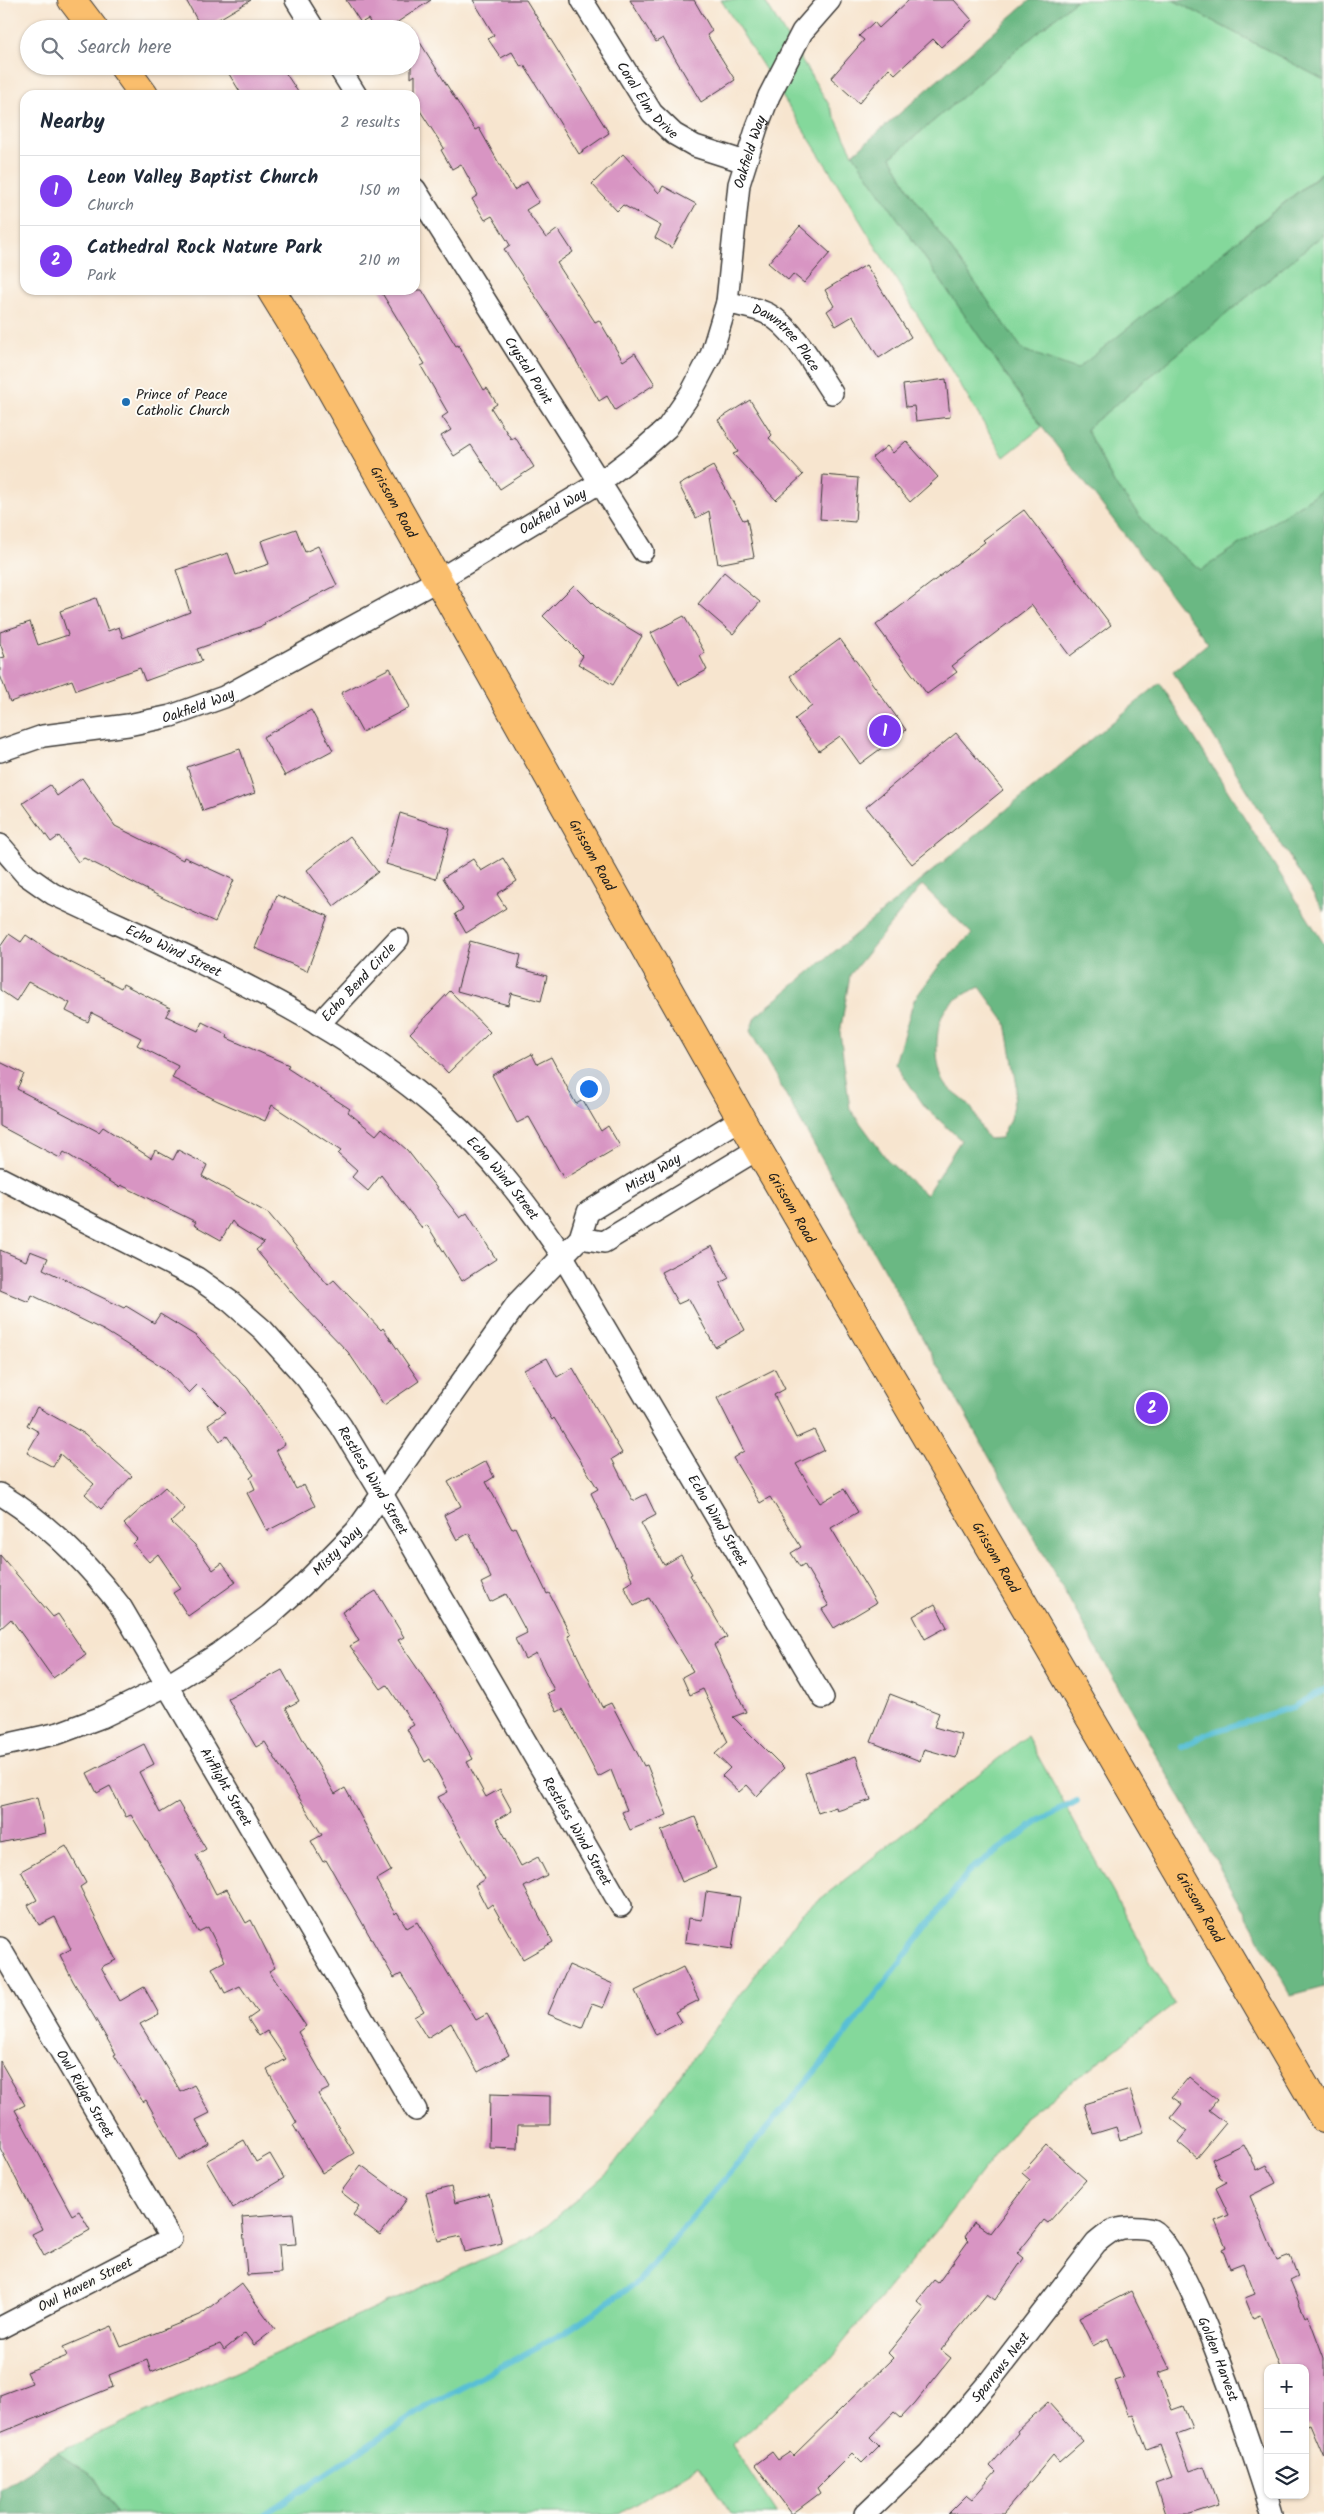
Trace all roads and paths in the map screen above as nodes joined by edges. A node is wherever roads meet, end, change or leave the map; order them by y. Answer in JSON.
{"nodes":[{"id":1,"x":72,"y":0,"type":"edge"},
{"id":2,"x":296,"y":0,"type":"edge"},
{"id":3,"x":582,"y":0,"type":"edge"},
{"id":4,"x":830,"y":0,"type":"edge"},
{"id":5,"x":87,"y":20,"type":"edge"},
{"id":6,"x":308,"y":20,"type":"edge"},
{"id":7,"x":130,"y":75,"type":"edge"},
{"id":8,"x":344,"y":75,"type":"edge"},
{"id":9,"x":140,"y":90,"type":"edge"},
{"id":10,"x":353,"y":90,"type":"edge"},
{"id":11,"x":745,"y":162,"type":"junction"},
{"id":12,"x":420,"y":197,"type":"edge"},
{"id":13,"x":275,"y":295,"type":"edge"},
{"id":14,"x":727,"y":302,"type":"junction"},
{"id":15,"x":832,"y":393,"type":"dead end"},
{"id":16,"x":599,"y":483,"type":"junction"},
{"id":17,"x":643,"y":551,"type":"dead end"},
{"id":18,"x":438,"y":580,"type":"junction"},
{"id":19,"x":0,"y":751,"type":"edge"},
{"id":20,"x":0,"y":844,"type":"edge"},
{"id":21,"x":398,"y":939,"type":"dead end"},
{"id":22,"x":318,"y":1025,"type":"junction"},
{"id":23,"x":741,"y":1119,"type":"junction"},
{"id":24,"x":758,"y":1150,"type":"junction"},
{"id":25,"x":0,"y":1178,"type":"edge"},
{"id":26,"x":580,"y":1238,"type":"junction"},
{"id":27,"x":562,"y":1255,"type":"junction"},
{"id":28,"x":0,"y":1494,"type":"edge"},
{"id":29,"x":382,"y":1494,"type":"junction"},
{"id":30,"x":168,"y":1685,"type":"junction"},
{"id":31,"x":824,"y":1698,"type":"dead end"},
{"id":32,"x":0,"y":1746,"type":"edge"},
{"id":33,"x":621,"y":1906,"type":"dead end"},
{"id":34,"x":0,"y":1948,"type":"edge"},
{"id":35,"x":416,"y":2110,"type":"dead end"},
{"id":36,"x":1324,"y":2119,"type":"edge"},
{"id":37,"x":1135,"y":2228,"type":"joint"},
{"id":38,"x":171,"y":2239,"type":"joint"},
{"id":39,"x":0,"y":2328,"type":"edge"},
{"id":40,"x":865,"y":2514,"type":"edge"},
{"id":41,"x":1272,"y":2514,"type":"edge"}],
"edges":[{"from":1,"to":5,"type":"main road"},
{"from":2,"to":6,"type":"street"},
{"from":3,"to":11,"type":"street","name":"Coral Elm Drive"},
{"from":4,"to":11,"type":"street","name":"Oakfield Way"},
{"from":7,"to":9,"type":"main road"},
{"from":8,"to":10,"type":"street"},
{"from":11,"to":14,"type":"street","name":"Oakfield Way"},
{"from":12,"to":16,"type":"street","name":"Crystal Point"},
{"from":13,"to":18,"type":"main road","name":"Grissom Road"},
{"from":14,"to":15,"type":"street","name":"Dawntree Place"},
{"from":14,"to":16,"type":"street","name":"Oakfield Way"},
{"from":16,"to":17,"type":"street","name":"Crystal Point"},
{"from":16,"to":18,"type":"street","name":"Oakfield Way"},
{"from":18,"to":19,"type":"street","name":"Oakfield Way"},
{"from":18,"to":23,"type":"main road","name":"Grissom Road"},
{"from":20,"to":22,"type":"street","name":"Echo Wind Street"},
{"from":21,"to":22,"type":"street","name":"Echo Bend Circle"},
{"from":22,"to":27,"type":"street","name":"Echo Wind Street"},
{"from":23,"to":24,"type":"main road","name":"Grissom Road"},
{"from":23,"to":26,"type":"street","name":"Misty Way"},
{"from":24,"to":26,"type":"street"},
{"from":24,"to":36,"type":"main road","name":"Grissom Road"},
{"from":25,"to":29,"type":"street","name":"Restless Wind Street"},
{"from":26,"to":27,"type":"street","name":"Misty Way"},
{"from":27,"to":29,"type":"street","name":"Misty Way"},
{"from":27,"to":31,"type":"street","name":"Echo Wind Street"},
{"from":28,"to":30,"type":"street","name":"Airflight Street"},
{"from":29,"to":30,"type":"street","name":"Misty Way"},
{"from":29,"to":33,"type":"street","name":"Restless Wind Street"},
{"from":30,"to":32,"type":"street","name":"Misty Way"},
{"from":30,"to":35,"type":"street","name":"Airflight Street"},
{"from":34,"to":38,"type":"street","name":"Owl Ridge Street"},
{"from":37,"to":40,"type":"street","name":"Sparrows Nest"},
{"from":37,"to":41,"type":"street","name":"Golden Harvest"},
{"from":38,"to":39,"type":"street","name":"Owl Haven Street"}]}
